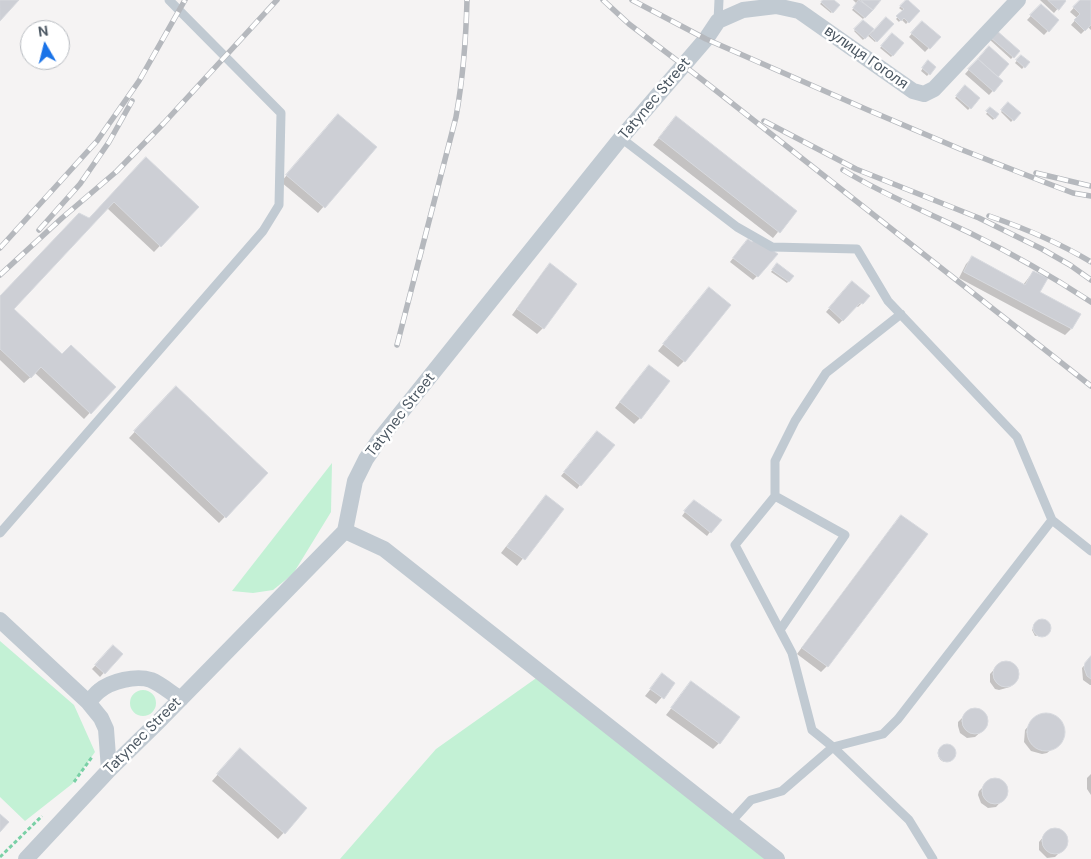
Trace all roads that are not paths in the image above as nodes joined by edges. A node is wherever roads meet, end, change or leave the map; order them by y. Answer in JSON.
{"nodes":[{"id":1,"x":169,"y":0,"type":"edge"},
{"id":2,"x":720,"y":0,"type":"edge"},
{"id":3,"x":1018,"y":0,"type":"edge"},
{"id":4,"x":804,"y":6,"type":"edge"},
{"id":5,"x":718,"y":21,"type":"junction"},
{"id":6,"x":621,"y":138,"type":"junction"},
{"id":7,"x":901,"y":314,"type":"junction"},
{"id":8,"x":775,"y":496,"type":"junction"},
{"id":9,"x":1052,"y":520,"type":"junction"},
{"id":10,"x":345,"y":531,"type":"junction"},
{"id":11,"x":0,"y":533,"type":"edge"},
{"id":12,"x":1091,"y":551,"type":"edge"},
{"id":13,"x":0,"y":620,"type":"edge"},
{"id":14,"x":780,"y":630,"type":"junction"},
{"id":15,"x":181,"y":699,"type":"junction"},
{"id":16,"x":88,"y":702,"type":"junction"},
{"id":17,"x":833,"y":747,"type":"junction"},
{"id":18,"x":109,"y":770,"type":"junction"},
{"id":19,"x":730,"y":823,"type":"junction"},
{"id":20,"x":26,"y":859,"type":"edge"},
{"id":21,"x":777,"y":859,"type":"edge"},
{"id":22,"x":933,"y":859,"type":"edge"}],
"edges":[{"from":1,"to":11,"type":"lane"},
{"from":2,"to":5,"type":"lane"},
{"from":3,"to":4,"type":"street","name":"вулиця Гоголя"},
{"from":4,"to":5,"type":"street"},
{"from":5,"to":6,"type":"street","name":"Tatynec Street"},
{"from":6,"to":7,"type":"lane"},
{"from":6,"to":10,"type":"street","name":"Tatynec Street"},
{"from":7,"to":8,"type":"lane"},
{"from":7,"to":9,"type":"lane"},
{"from":8,"to":14,"type":"lane"},
{"from":8,"to":14,"type":"lane"},
{"from":9,"to":12,"type":"lane"},
{"from":9,"to":17,"type":"lane"},
{"from":10,"to":15,"type":"street","name":"Tatynec Street"},
{"from":10,"to":19,"type":"street"},
{"from":13,"to":16,"type":"street"},
{"from":14,"to":17,"type":"lane"},
{"from":15,"to":16,"type":"street"},
{"from":15,"to":18,"type":"street","name":"Tatynec Street"},
{"from":16,"to":18,"type":"street"},
{"from":17,"to":19,"type":"lane"},
{"from":17,"to":22,"type":"lane"},
{"from":18,"to":20,"type":"street","name":"Tatynec Street"},
{"from":19,"to":21,"type":"street"}]}
